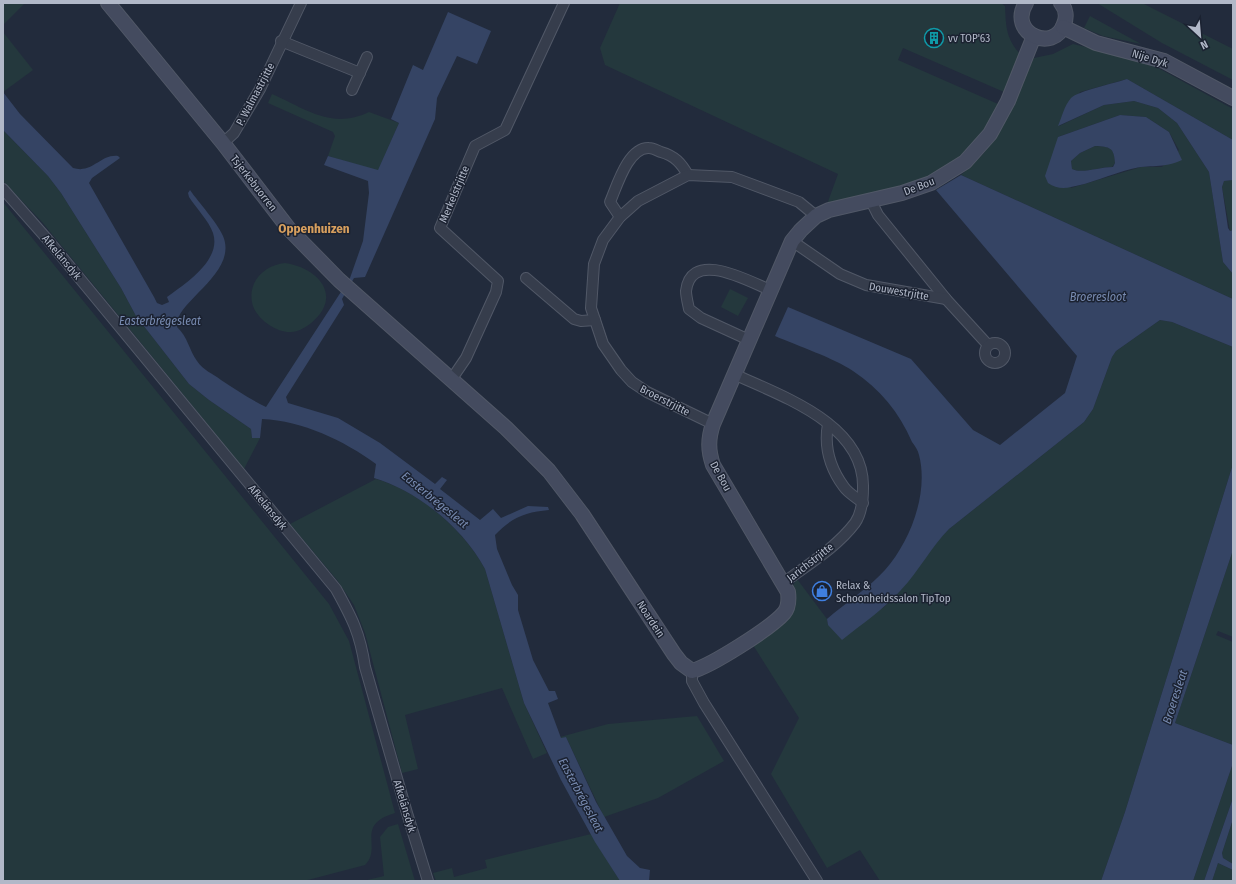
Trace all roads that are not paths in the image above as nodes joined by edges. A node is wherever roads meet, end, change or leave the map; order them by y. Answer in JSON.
{"nodes":[{"id":1,"x":108,"y":3,"type":"edge"},
{"id":2,"x":301,"y":3,"type":"edge"},
{"id":3,"x":564,"y":3,"type":"edge"},
{"id":4,"x":1061,"y":3,"type":"edge"},
{"id":5,"x":1022,"y":4,"type":"edge"},
{"id":6,"x":1063,"y":27,"type":"junction"},
{"id":7,"x":1034,"y":36,"type":"junction"},
{"id":8,"x":281,"y":41,"type":"junction"},
{"id":9,"x":367,"y":57,"type":"dead end"},
{"id":10,"x":360,"y":73,"type":"junction"},
{"id":11,"x":352,"y":90,"type":"dead end"},
{"id":12,"x":1233,"y":98,"type":"edge"},
{"id":13,"x":223,"y":143,"type":"junction"},
{"id":14,"x":688,"y":175,"type":"junction"},
{"id":15,"x":3,"y":189,"type":"edge"},
{"id":16,"x":871,"y":201,"type":"junction"},
{"id":17,"x":816,"y":216,"type":"junction"},
{"id":18,"x":620,"y":217,"type":"junction"},
{"id":19,"x":792,"y":241,"type":"junction"},
{"id":20,"x":526,"y":278,"type":"dead end"},
{"id":21,"x":770,"y":290,"type":"junction"},
{"id":22,"x":946,"y":299,"type":"junction"},
{"id":23,"x":595,"y":320,"type":"junction"},
{"id":24,"x":749,"y":340,"type":"junction"},
{"id":25,"x":988,"y":345,"type":"dead end"},
{"id":26,"x":736,"y":375,"type":"junction"},
{"id":27,"x":451,"y":380,"type":"junction"},
{"id":28,"x":714,"y":424,"type":"junction"},
{"id":29,"x":828,"y":424,"type":"junction"},
{"id":30,"x":863,"y":503,"type":"junction"},
{"id":31,"x":783,"y":584,"type":"junction"},
{"id":32,"x":692,"y":671,"type":"junction"},
{"id":33,"x":428,"y":881,"type":"edge"},
{"id":34,"x":817,"y":881,"type":"edge"}],
"edges":[{"from":1,"to":13,"type":"street","name":"Tsjerkebuorren"},
{"from":2,"to":8,"type":"street","name":"P. Walmastrjitte"},
{"from":3,"to":27,"type":"street","name":"Merkelstrjitte"},
{"from":4,"to":6,"type":"street"},
{"from":5,"to":7,"type":"street"},
{"from":6,"to":7,"type":"street"},
{"from":6,"to":12,"type":"street","name":"Nije Dyk"},
{"from":7,"to":16,"type":"street","name":"De Bou"},
{"from":8,"to":10,"type":"street"},
{"from":8,"to":13,"type":"street","name":"P. Walmastrjitte"},
{"from":9,"to":10,"type":"street"},
{"from":10,"to":11,"type":"street"},
{"from":13,"to":27,"type":"street","name":"Tsjerkebuorren"},
{"from":14,"to":17,"type":"street"},
{"from":14,"to":18,"type":"street","name":"Broerstrjitte"},
{"from":14,"to":18,"type":"street"},
{"from":15,"to":33,"type":"street","name":"Afkelânsdyk"},
{"from":16,"to":17,"type":"street","name":"De Bou"},
{"from":16,"to":22,"type":"street","name":"Douwestrjitte"},
{"from":17,"to":19,"type":"street","name":"De Bou"},
{"from":18,"to":23,"type":"street","name":"Broerstrjitte"},
{"from":19,"to":21,"type":"street","name":"De Bou"},
{"from":19,"to":22,"type":"street","name":"Douwestrjitte"},
{"from":20,"to":23,"type":"street"},
{"from":21,"to":24,"type":"street","name":"De Bou"},
{"from":21,"to":24,"type":"street"},
{"from":22,"to":25,"type":"street","name":"Douwestrjitte"},
{"from":23,"to":28,"type":"street","name":"Broerstrjitte"},
{"from":24,"to":26,"type":"street","name":"De Bou"},
{"from":26,"to":28,"type":"street","name":"De Bou"},
{"from":26,"to":29,"type":"street","name":"Jarichstrjitte"},
{"from":27,"to":32,"type":"street","name":"Noardein"},
{"from":28,"to":31,"type":"street","name":"De Bou"},
{"from":29,"to":30,"type":"street"},
{"from":29,"to":30,"type":"street","name":"Jarichstrjitte"},
{"from":30,"to":31,"type":"street","name":"Jarichstrjitte"},
{"from":31,"to":32,"type":"street","name":"Jarichstrjitte"},
{"from":32,"to":34,"type":"street"}]}
